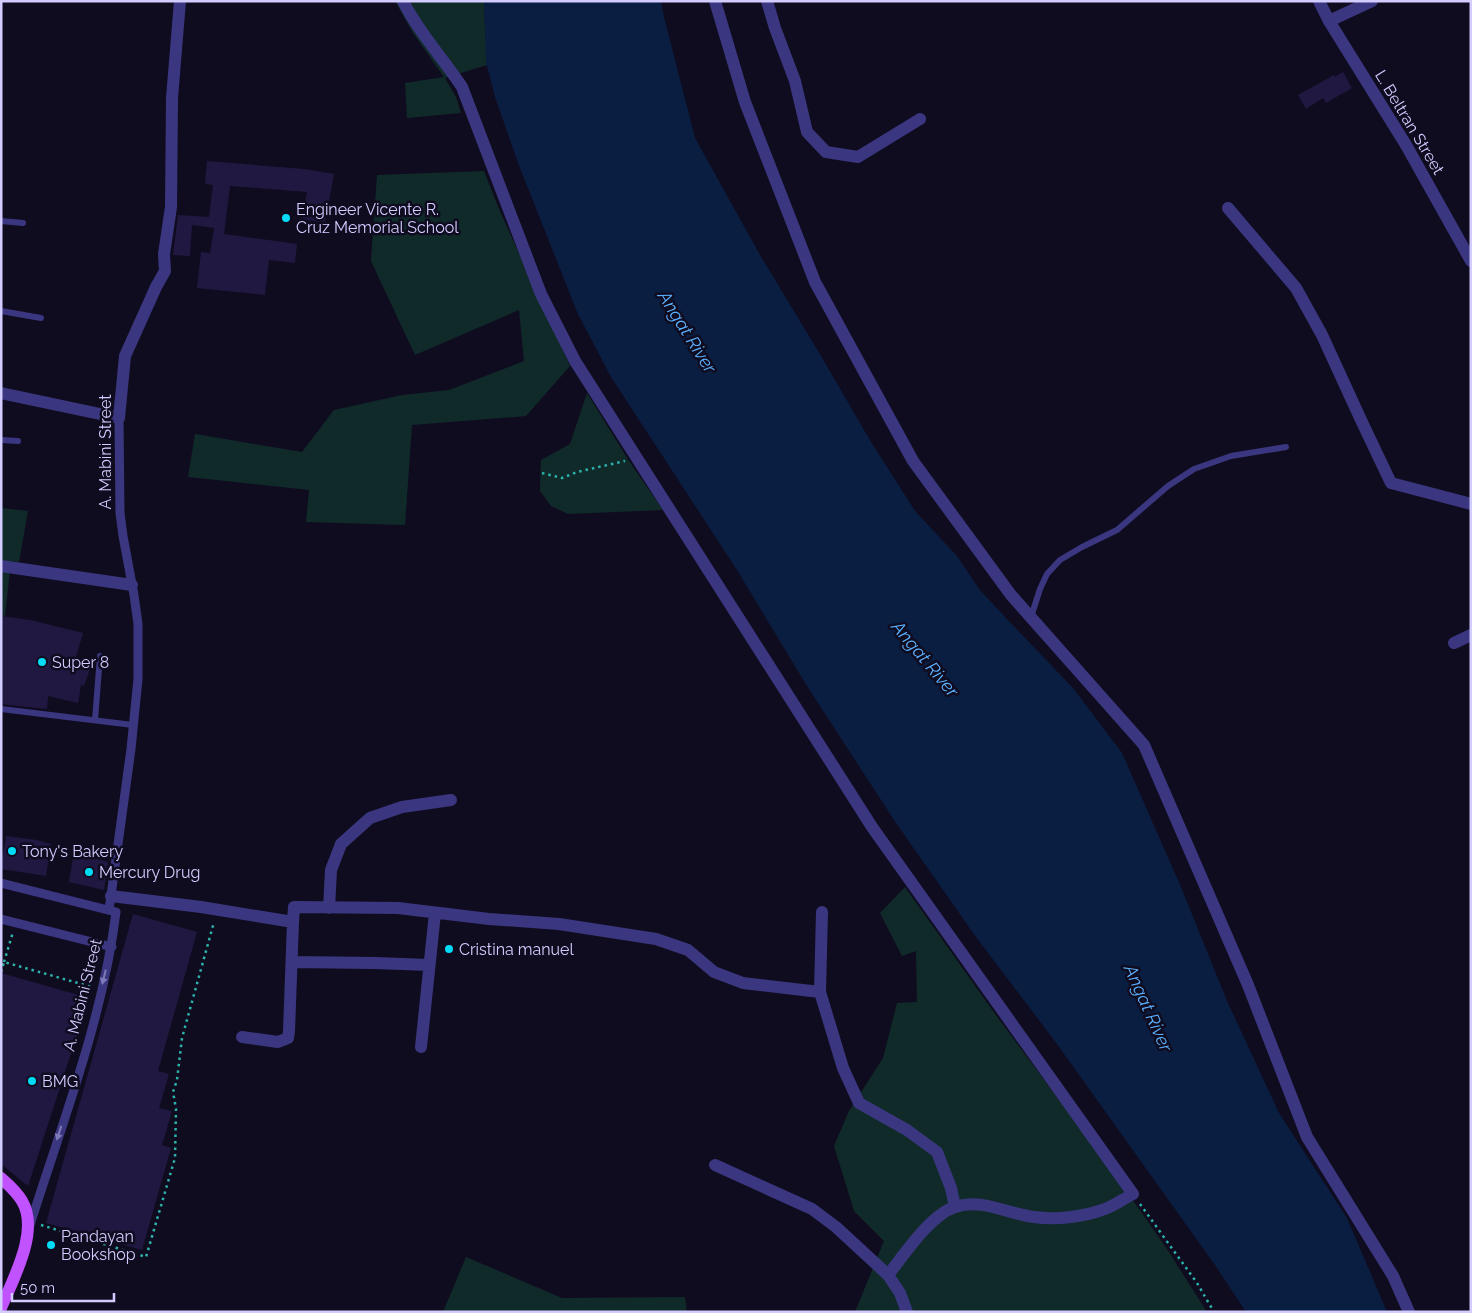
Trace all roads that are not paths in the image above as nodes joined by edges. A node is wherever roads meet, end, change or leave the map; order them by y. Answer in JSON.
{"nodes":[{"id":1,"x":180,"y":1,"type":"edge"},
{"id":2,"x":404,"y":1,"type":"edge"},
{"id":3,"x":715,"y":1,"type":"edge"},
{"id":4,"x":767,"y":1,"type":"edge"},
{"id":5,"x":1318,"y":1,"type":"edge"},
{"id":6,"x":1372,"y":1,"type":"edge"},
{"id":7,"x":1330,"y":21,"type":"junction"},
{"id":8,"x":920,"y":119,"type":"dead end"},
{"id":9,"x":1228,"y":208,"type":"dead end"},
{"id":10,"x":1,"y":221,"type":"edge"},
{"id":11,"x":23,"y":223,"type":"dead end"},
{"id":12,"x":1471,"y":260,"type":"edge"},
{"id":13,"x":1,"y":311,"type":"edge"},
{"id":14,"x":41,"y":318,"type":"dead end"},
{"id":15,"x":1,"y":394,"type":"edge"},
{"id":16,"x":119,"y":418,"type":"junction"},
{"id":17,"x":1,"y":440,"type":"edge"},
{"id":18,"x":18,"y":441,"type":"dead end"},
{"id":19,"x":1286,"y":447,"type":"dead end"},
{"id":20,"x":1471,"y":504,"type":"edge"},
{"id":21,"x":1,"y":566,"type":"edge"},
{"id":22,"x":132,"y":585,"type":"junction"},
{"id":23,"x":1031,"y":618,"type":"junction"},
{"id":24,"x":1471,"y":635,"type":"edge"},
{"id":25,"x":1454,"y":644,"type":"dead end"},
{"id":26,"x":100,"y":656,"type":"dead end"},
{"id":27,"x":1,"y":709,"type":"edge"},
{"id":28,"x":95,"y":720,"type":"junction"},
{"id":29,"x":133,"y":725,"type":"junction"},
{"id":30,"x":451,"y":800,"type":"dead end"},
{"id":31,"x":1,"y":883,"type":"edge"},
{"id":32,"x":111,"y":896,"type":"junction"},
{"id":33,"x":329,"y":908,"type":"junction"},
{"id":34,"x":113,"y":911,"type":"junction"},
{"id":35,"x":822,"y":912,"type":"dead end"},
{"id":36,"x":435,"y":913,"type":"junction"},
{"id":37,"x":1,"y":919,"type":"edge"},
{"id":38,"x":293,"y":922,"type":"junction"},
{"id":39,"x":112,"y":947,"type":"junction"},
{"id":40,"x":292,"y":962,"type":"junction"},
{"id":41,"x":429,"y":965,"type":"junction"},
{"id":42,"x":820,"y":992,"type":"junction"},
{"id":43,"x":242,"y":1037,"type":"dead end"},
{"id":44,"x":421,"y":1047,"type":"dead end"},
{"id":45,"x":715,"y":1165,"type":"dead end"},
{"id":46,"x":1,"y":1178,"type":"edge"},
{"id":47,"x":955,"y":1207,"type":"junction"},
{"id":48,"x":34,"y":1226,"type":"junction"},
{"id":49,"x":888,"y":1275,"type":"junction"},
{"id":50,"x":1,"y":1308,"type":"edge"},
{"id":51,"x":907,"y":1312,"type":"edge"},
{"id":52,"x":1409,"y":1312,"type":"edge"}],
"edges":[{"from":1,"to":16,"type":"street","name":"A. Mabini Street"},
{"from":2,"to":47,"type":"street"},
{"from":3,"to":23,"type":"street"},
{"from":4,"to":8,"type":"street"},
{"from":5,"to":7,"type":"street","name":"L. Beltran Street"},
{"from":6,"to":7,"type":"street"},
{"from":7,"to":12,"type":"street","name":"L. Beltran Street"},
{"from":9,"to":20,"type":"street"},
{"from":10,"to":11,"type":"lane"},
{"from":13,"to":14,"type":"lane"},
{"from":15,"to":16,"type":"street"},
{"from":16,"to":22,"type":"street","name":"A. Mabini Street"},
{"from":17,"to":18,"type":"lane"},
{"from":19,"to":23,"type":"lane"},
{"from":21,"to":22,"type":"street"},
{"from":22,"to":29,"type":"street","name":"A. Mabini Street"},
{"from":23,"to":52,"type":"street"},
{"from":24,"to":25,"type":"street"},
{"from":26,"to":28,"type":"lane"},
{"from":27,"to":28,"type":"lane"},
{"from":28,"to":29,"type":"lane"},
{"from":29,"to":32,"type":"street","name":"A. Mabini Street"},
{"from":30,"to":33,"type":"street"},
{"from":31,"to":34,"type":"street"},
{"from":32,"to":34,"type":"street","name":"A. Mabini Street"},
{"from":32,"to":38,"type":"street"},
{"from":33,"to":36,"type":"street"},
{"from":33,"to":38,"type":"street"},
{"from":34,"to":39,"type":"street","name":"A. Mabini Street"},
{"from":35,"to":42,"type":"street"},
{"from":36,"to":41,"type":"street"},
{"from":36,"to":42,"type":"street"},
{"from":37,"to":39,"type":"street"},
{"from":38,"to":40,"type":"street"},
{"from":39,"to":48,"type":"street","name":"A. Mabini Street","one_way":true},
{"from":40,"to":41,"type":"street"},
{"from":40,"to":43,"type":"street"},
{"from":41,"to":44,"type":"street"},
{"from":42,"to":47,"type":"street"},
{"from":45,"to":49,"type":"street"},
{"from":46,"to":48,"type":"main road"},
{"from":47,"to":49,"type":"street"},
{"from":48,"to":50,"type":"main road"},
{"from":49,"to":51,"type":"street"}]}
